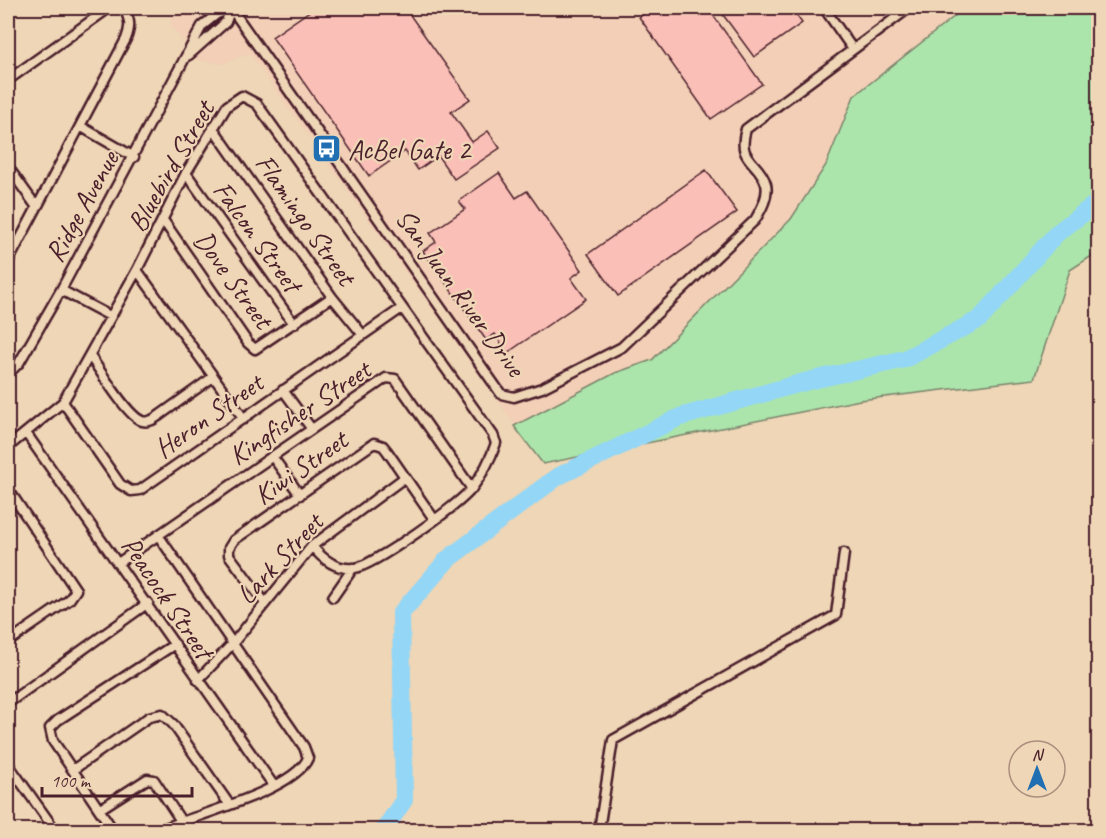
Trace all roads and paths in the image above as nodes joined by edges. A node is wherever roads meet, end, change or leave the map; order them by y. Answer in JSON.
{"nodes":[{"id":1,"x":11,"y":8,"type":"edge"},
{"id":2,"x":109,"y":8,"type":"edge"},
{"id":3,"x":123,"y":8,"type":"edge"},
{"id":4,"x":232,"y":8,"type":"edge"},
{"id":5,"x":824,"y":8,"type":"edge"},
{"id":6,"x":909,"y":8,"type":"edge"},
{"id":7,"x":8,"y":10,"type":"edge"},
{"id":8,"x":852,"y":48,"type":"junction"},
{"id":9,"x":189,"y":55,"type":"junction"},
{"id":10,"x":8,"y":80,"type":"edge"},
{"id":11,"x":80,"y":126,"type":"junction"},
{"id":12,"x":213,"y":128,"type":"junction"},
{"id":13,"x":134,"y":157,"type":"junction"},
{"id":14,"x":8,"y":167,"type":"edge"},
{"id":15,"x":186,"y":173,"type":"junction"},
{"id":16,"x":36,"y":206,"type":"junction"},
{"id":17,"x":163,"y":220,"type":"junction"},
{"id":18,"x":8,"y":262,"type":"edge"},
{"id":19,"x":137,"y":270,"type":"junction"},
{"id":20,"x":61,"y":290,"type":"junction"},
{"id":21,"x":332,"y":297,"type":"junction"},
{"id":22,"x":402,"y":308,"type":"junction"},
{"id":23,"x":110,"y":316,"type":"junction"},
{"id":24,"x":294,"y":324,"type":"junction"},
{"id":25,"x":363,"y":335,"type":"junction"},
{"id":26,"x":90,"y":356,"type":"junction"},
{"id":27,"x":8,"y":374,"type":"edge"},
{"id":28,"x":213,"y":377,"type":"junction"},
{"id":29,"x":283,"y":390,"type":"junction"},
{"id":30,"x":63,"y":402,"type":"junction"},
{"id":31,"x":244,"y":419,"type":"junction"},
{"id":32,"x":311,"y":428,"type":"junction"},
{"id":33,"x":26,"y":433,"type":"junction"},
{"id":34,"x":8,"y":447,"type":"edge"},
{"id":35,"x":272,"y":456,"type":"junction"},
{"id":36,"x":404,"y":478,"type":"junction"},
{"id":37,"x":8,"y":489,"type":"edge"},
{"id":38,"x":472,"y":489,"type":"junction"},
{"id":39,"x":300,"y":495,"type":"junction"},
{"id":40,"x":434,"y":519,"type":"junction"},
{"id":41,"x":158,"y":535,"type":"junction"},
{"id":42,"x":312,"y":546,"type":"junction"},
{"id":43,"x":843,"y":553,"type":"dead end"},
{"id":44,"x":118,"y":563,"type":"junction"},
{"id":45,"x":353,"y":568,"type":"junction"},
{"id":46,"x":333,"y":597,"type":"dead end"},
{"id":47,"x":148,"y":603,"type":"junction"},
{"id":48,"x":265,"y":603,"type":"junction"},
{"id":49,"x":8,"y":642,"type":"edge"},
{"id":50,"x":234,"y":642,"type":"junction"},
{"id":51,"x":175,"y":644,"type":"junction"},
{"id":52,"x":198,"y":680,"type":"junction"},
{"id":53,"x":8,"y":703,"type":"edge"},
{"id":54,"x":8,"y":764,"type":"edge"},
{"id":55,"x":74,"y":769,"type":"junction"},
{"id":56,"x":274,"y":786,"type":"junction"},
{"id":57,"x":229,"y":804,"type":"junction"},
{"id":58,"x":100,"y":809,"type":"junction"},
{"id":59,"x":181,"y":821,"type":"junction"},
{"id":60,"x":55,"y":831,"type":"edge"},
{"id":61,"x":113,"y":831,"type":"edge"},
{"id":62,"x":160,"y":831,"type":"edge"},
{"id":63,"x":599,"y":831,"type":"edge"}],
"edges":[{"from":1,"to":7,"type":"street"},
{"from":2,"to":10,"type":"street"},
{"from":3,"to":11,"type":"street"},
{"from":4,"to":8,"type":"street","name":"San Juan River Drive"},
{"from":4,"to":9,"type":"street"},
{"from":4,"to":9,"type":"street","name":"Ridge Avenue"},
{"from":5,"to":8,"type":"street"},
{"from":6,"to":8,"type":"street","name":"San Juan River Drive"},
{"from":9,"to":13,"type":"street","name":"Ridge Avenue"},
{"from":11,"to":13,"type":"street"},
{"from":11,"to":16,"type":"street"},
{"from":12,"to":15,"type":"street","name":"Bluebird Street"},
{"from":12,"to":21,"type":"street","name":"Flamingo Street"},
{"from":12,"to":22,"type":"street","name":"Bluebird Street"},
{"from":13,"to":20,"type":"street","name":"Ridge Avenue"},
{"from":14,"to":16,"type":"street"},
{"from":15,"to":17,"type":"street","name":"Bluebird Street"},
{"from":15,"to":24,"type":"street","name":"Falcon Street"},
{"from":16,"to":18,"type":"street"},
{"from":17,"to":19,"type":"street","name":"Bluebird Street"},
{"from":17,"to":24,"type":"street","name":"Dove Street"},
{"from":19,"to":23,"type":"street","name":"Bluebird Street"},
{"from":19,"to":28,"type":"street"},
{"from":20,"to":23,"type":"street"},
{"from":20,"to":27,"type":"street","name":"Ridge Avenue"},
{"from":21,"to":24,"type":"street","name":"Dove Street"},
{"from":21,"to":25,"type":"street","name":"Flamingo Street"},
{"from":22,"to":25,"type":"street","name":"Heron Street"},
{"from":22,"to":38,"type":"street","name":"Bluebird Street"},
{"from":23,"to":26,"type":"street","name":"Bluebird Street"},
{"from":25,"to":29,"type":"street","name":"Heron Street"},
{"from":26,"to":28,"type":"street"},
{"from":26,"to":30,"type":"street","name":"Bluebird Street"},
{"from":28,"to":31,"type":"street"},
{"from":29,"to":31,"type":"street","name":"Heron Street"},
{"from":29,"to":32,"type":"street"},
{"from":30,"to":31,"type":"street","name":"Heron Street"},
{"from":30,"to":33,"type":"street","name":"Bluebird Street"},
{"from":32,"to":35,"type":"street","name":"Kingfisher Street"},
{"from":32,"to":38,"type":"street","name":"Kingfisher Street"},
{"from":33,"to":34,"type":"street","name":"Bluebird Street"},
{"from":33,"to":44,"type":"street","name":"Peacock Street"},
{"from":35,"to":39,"type":"street"},
{"from":35,"to":41,"type":"street","name":"Kingfisher Street"},
{"from":36,"to":39,"type":"street","name":"Kiwi Street"},
{"from":36,"to":40,"type":"street","name":"Kiwi Street"},
{"from":36,"to":42,"type":"street","name":"Lark Street"},
{"from":37,"to":49,"type":"street"},
{"from":38,"to":40,"type":"street","name":"Bluebird Street"},
{"from":39,"to":48,"type":"street","name":"Kiwi Street"},
{"from":40,"to":45,"type":"street","name":"Bluebird Street"},
{"from":41,"to":44,"type":"street","name":"Kingfisher Street"},
{"from":41,"to":50,"type":"street"},
{"from":42,"to":45,"type":"street"},
{"from":42,"to":48,"type":"street","name":"Lark Street"},
{"from":43,"to":63,"type":"street"},
{"from":44,"to":47,"type":"street","name":"Peacock Street"},
{"from":45,"to":46,"type":"street"},
{"from":47,"to":51,"type":"street","name":"Peacock Street"},
{"from":47,"to":53,"type":"street"},
{"from":48,"to":50,"type":"street","name":"Lark Street"},
{"from":50,"to":52,"type":"street","name":"Lark Street"},
{"from":50,"to":56,"type":"street"},
{"from":51,"to":52,"type":"street","name":"Peacock Street"},
{"from":51,"to":55,"type":"street"},
{"from":52,"to":56,"type":"street","name":"Peacock Street"},
{"from":54,"to":60,"type":"street"},
{"from":55,"to":57,"type":"street"},
{"from":55,"to":58,"type":"street"},
{"from":56,"to":57,"type":"street"},
{"from":57,"to":59,"type":"street"},
{"from":58,"to":59,"type":"street"},
{"from":58,"to":61,"type":"street"},
{"from":59,"to":62,"type":"street"}]}
